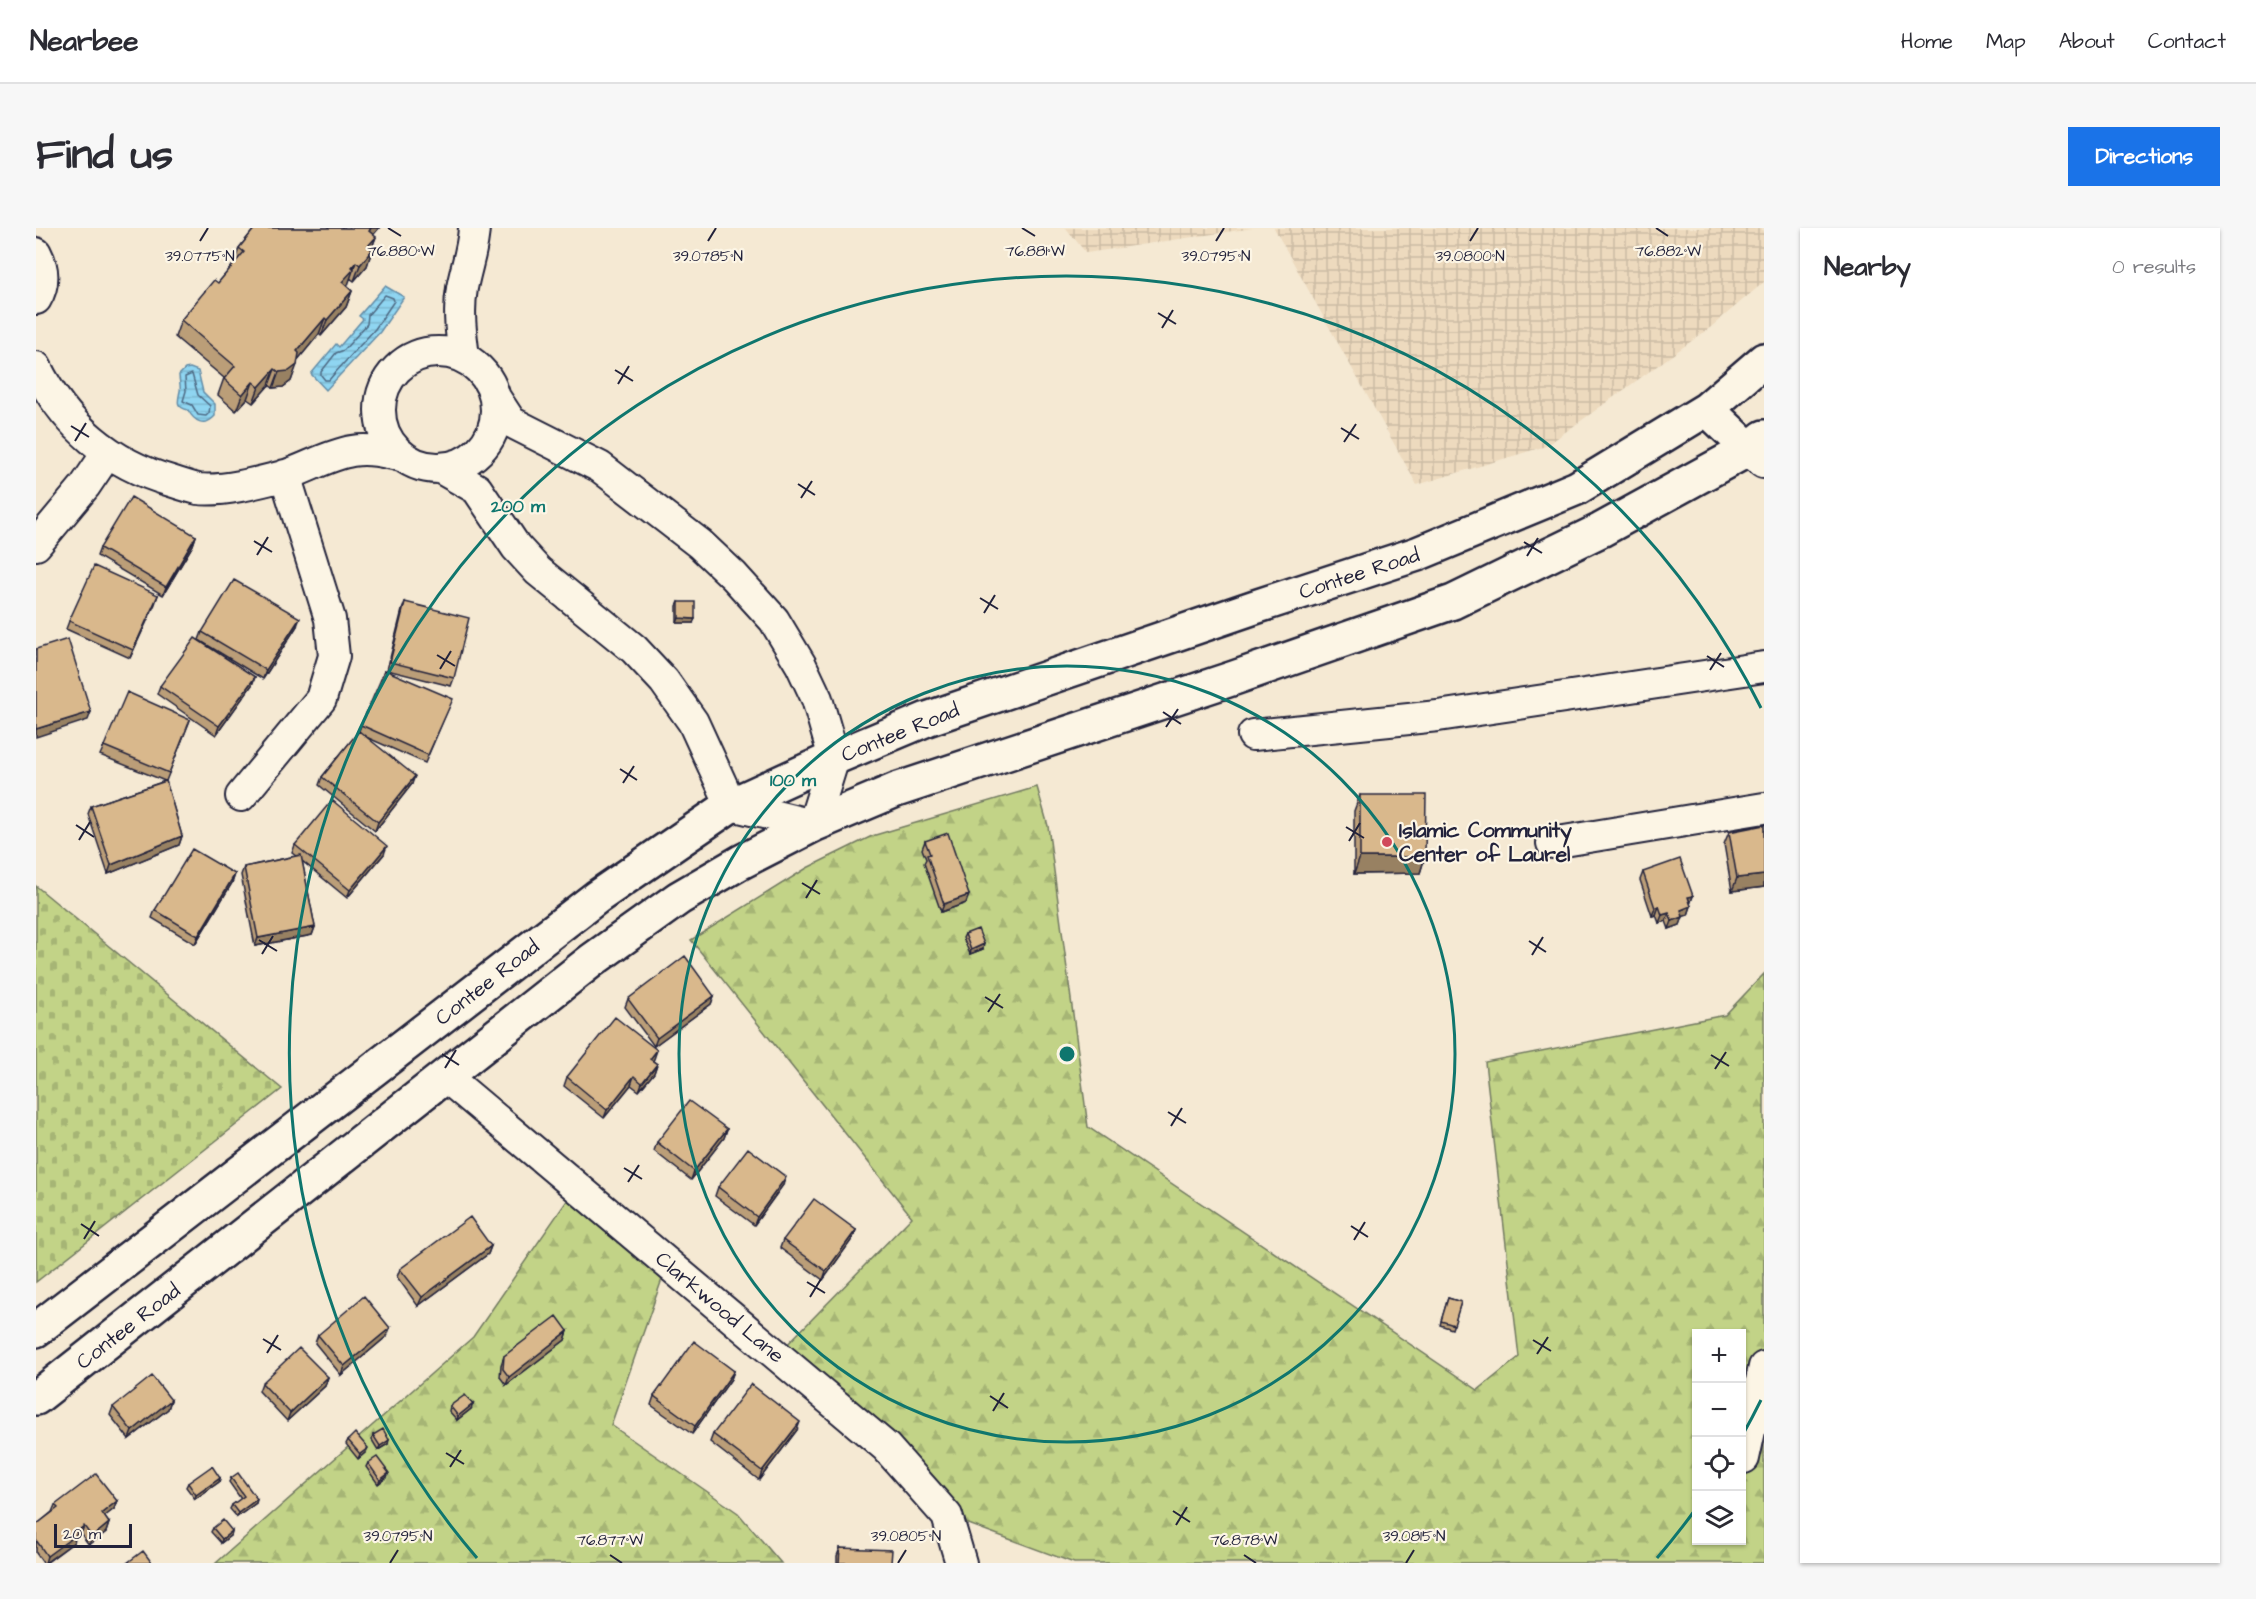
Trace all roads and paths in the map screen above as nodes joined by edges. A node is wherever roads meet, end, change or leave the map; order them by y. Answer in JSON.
{"nodes":[{"id":1,"x":40,"y":228,"type":"edge"},
{"id":2,"x":474,"y":228,"type":"edge"},
{"id":3,"x":36,"y":232,"type":"edge"},
{"id":4,"x":36,"y":253,"type":"edge"},
{"id":5,"x":36,"y":299,"type":"edge"},
{"id":6,"x":451,"y":355,"type":"junction"},
{"id":7,"x":1764,"y":360,"type":"edge"},
{"id":8,"x":36,"y":367,"type":"edge"},
{"id":9,"x":496,"y":399,"type":"junction"},
{"id":10,"x":380,"y":406,"type":"junction"},
{"id":11,"x":1707,"y":409,"type":"junction"},
{"id":12,"x":1759,"y":449,"type":"edge"},
{"id":13,"x":108,"y":452,"type":"junction"},
{"id":14,"x":401,"y":456,"type":"junction"},
{"id":15,"x":326,"y":459,"type":"junction"},
{"id":16,"x":442,"y":469,"type":"junction"},
{"id":17,"x":285,"y":475,"type":"junction"},
{"id":18,"x":36,"y":545,"type":"edge"},
{"id":19,"x":1764,"y":667,"type":"edge"},
{"id":20,"x":1252,"y":735,"type":"dead end"},
{"id":21,"x":834,"y":758,"type":"junction"},
{"id":22,"x":241,"y":796,"type":"dead end"},
{"id":23,"x":731,"y":805,"type":"junction"},
{"id":24,"x":1764,"y":808,"type":"edge"},
{"id":25,"x":813,"y":825,"type":"junction"},
{"id":26,"x":1552,"y":843,"type":"dead end"},
{"id":27,"x":446,"y":1077,"type":"junction"},
{"id":28,"x":36,"y":1330,"type":"edge"},
{"id":29,"x":1764,"y":1367,"type":"edge"},
{"id":30,"x":36,"y":1398,"type":"edge"},
{"id":31,"x":1746,"y":1449,"type":"edge"},
{"id":32,"x":961,"y":1563,"type":"edge"}],
"edges":[{"from":1,"to":3,"type":"street"},
{"from":2,"to":6,"type":"street"},
{"from":4,"to":5,"type":"street"},
{"from":6,"to":9,"type":"street"},
{"from":6,"to":10,"type":"street"},
{"from":7,"to":11,"type":"street","name":"Contee Road"},
{"from":8,"to":13,"type":"street"},
{"from":9,"to":16,"type":"street"},
{"from":9,"to":21,"type":"street"},
{"from":10,"to":14,"type":"street"},
{"from":10,"to":15,"type":"street"},
{"from":11,"to":12,"type":"street"},
{"from":11,"to":21,"type":"street","name":"Contee Road"},
{"from":12,"to":25,"type":"street","name":"Contee Road"},
{"from":13,"to":17,"type":"street"},
{"from":13,"to":18,"type":"street"},
{"from":14,"to":15,"type":"street"},
{"from":14,"to":16,"type":"street"},
{"from":15,"to":17,"type":"street"},
{"from":16,"to":23,"type":"street"},
{"from":17,"to":22,"type":"street"},
{"from":19,"to":20,"type":"street"},
{"from":21,"to":23,"type":"street","name":"Contee Road"},
{"from":21,"to":25,"type":"street"},
{"from":23,"to":25,"type":"street"},
{"from":23,"to":28,"type":"street","name":"Contee Road"},
{"from":24,"to":26,"type":"street"},
{"from":25,"to":27,"type":"street","name":"Contee Road"},
{"from":27,"to":30,"type":"street","name":"Contee Road"},
{"from":27,"to":32,"type":"street","name":"Clarkwood Lane"},
{"from":29,"to":31,"type":"street"}]}
